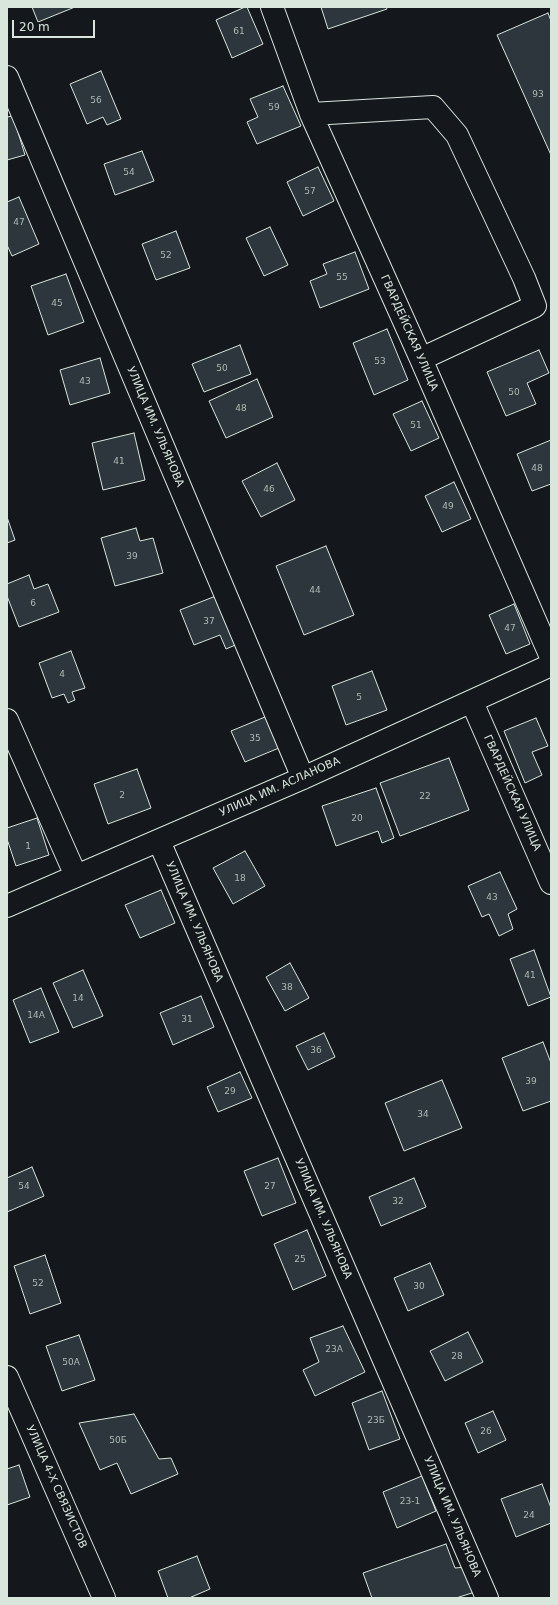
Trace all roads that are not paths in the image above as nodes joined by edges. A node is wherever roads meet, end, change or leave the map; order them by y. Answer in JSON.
{"nodes":[{"id":1,"x":272,"y":7,"type":"edge"},
{"id":2,"x":7,"y":78,"type":"edge"},
{"id":3,"x":310,"y":114,"type":"junction"},
{"id":4,"x":421,"y":359,"type":"junction"},
{"id":5,"x":551,"y":657,"type":"edge"},
{"id":6,"x":551,"y":665,"type":"edge"},
{"id":7,"x":472,"y":702,"type":"junction"},
{"id":8,"x":7,"y":720,"type":"edge"},
{"id":9,"x":303,"y":778,"type":"junction"},
{"id":10,"x":159,"y":841,"type":"junction"},
{"id":11,"x":76,"y":876,"type":"junction"},
{"id":12,"x":551,"y":883,"type":"edge"},
{"id":13,"x":7,"y":906,"type":"edge"},
{"id":14,"x":7,"y":1376,"type":"edge"},
{"id":15,"x":104,"y":1598,"type":"edge"},
{"id":16,"x":488,"y":1598,"type":"edge"}],
"edges":[{"from":1,"to":3,"type":"street","name":"ГВАРДЕЙСКАЯ УЛИЦА"},
{"from":2,"to":9,"type":"street","name":"УЛИЦА ИМ. УЛЬЯНОВА"},
{"from":3,"to":4,"type":"street","name":"ГВАРДЕЙСКАЯ УЛИЦА"},
{"from":3,"to":4,"type":"street"},
{"from":4,"to":5,"type":"street","name":"ГВАРДЕЙСКАЯ УЛИЦА"},
{"from":6,"to":7,"type":"street","name":"УЛИЦА ИМ. АСЛАНОВА"},
{"from":7,"to":9,"type":"street","name":"УЛИЦА ИМ. АСЛАНОВА"},
{"from":7,"to":12,"type":"street","name":"ГВАРДЕЙСКАЯ УЛИЦА"},
{"from":8,"to":11,"type":"street"},
{"from":9,"to":10,"type":"street","name":"УЛИЦА ИМ. АСЛАНОВА"},
{"from":10,"to":11,"type":"street","name":"УЛИЦА ИМ. АСЛАНОВА"},
{"from":10,"to":16,"type":"street","name":"УЛИЦА ИМ. УЛЬЯНОВА"},
{"from":11,"to":13,"type":"street","name":"УЛИЦА ИМ. АСЛАНОВА"},
{"from":14,"to":15,"type":"street","name":"УЛИЦА 4-Х СВЯЗИСТОВ"}]}
